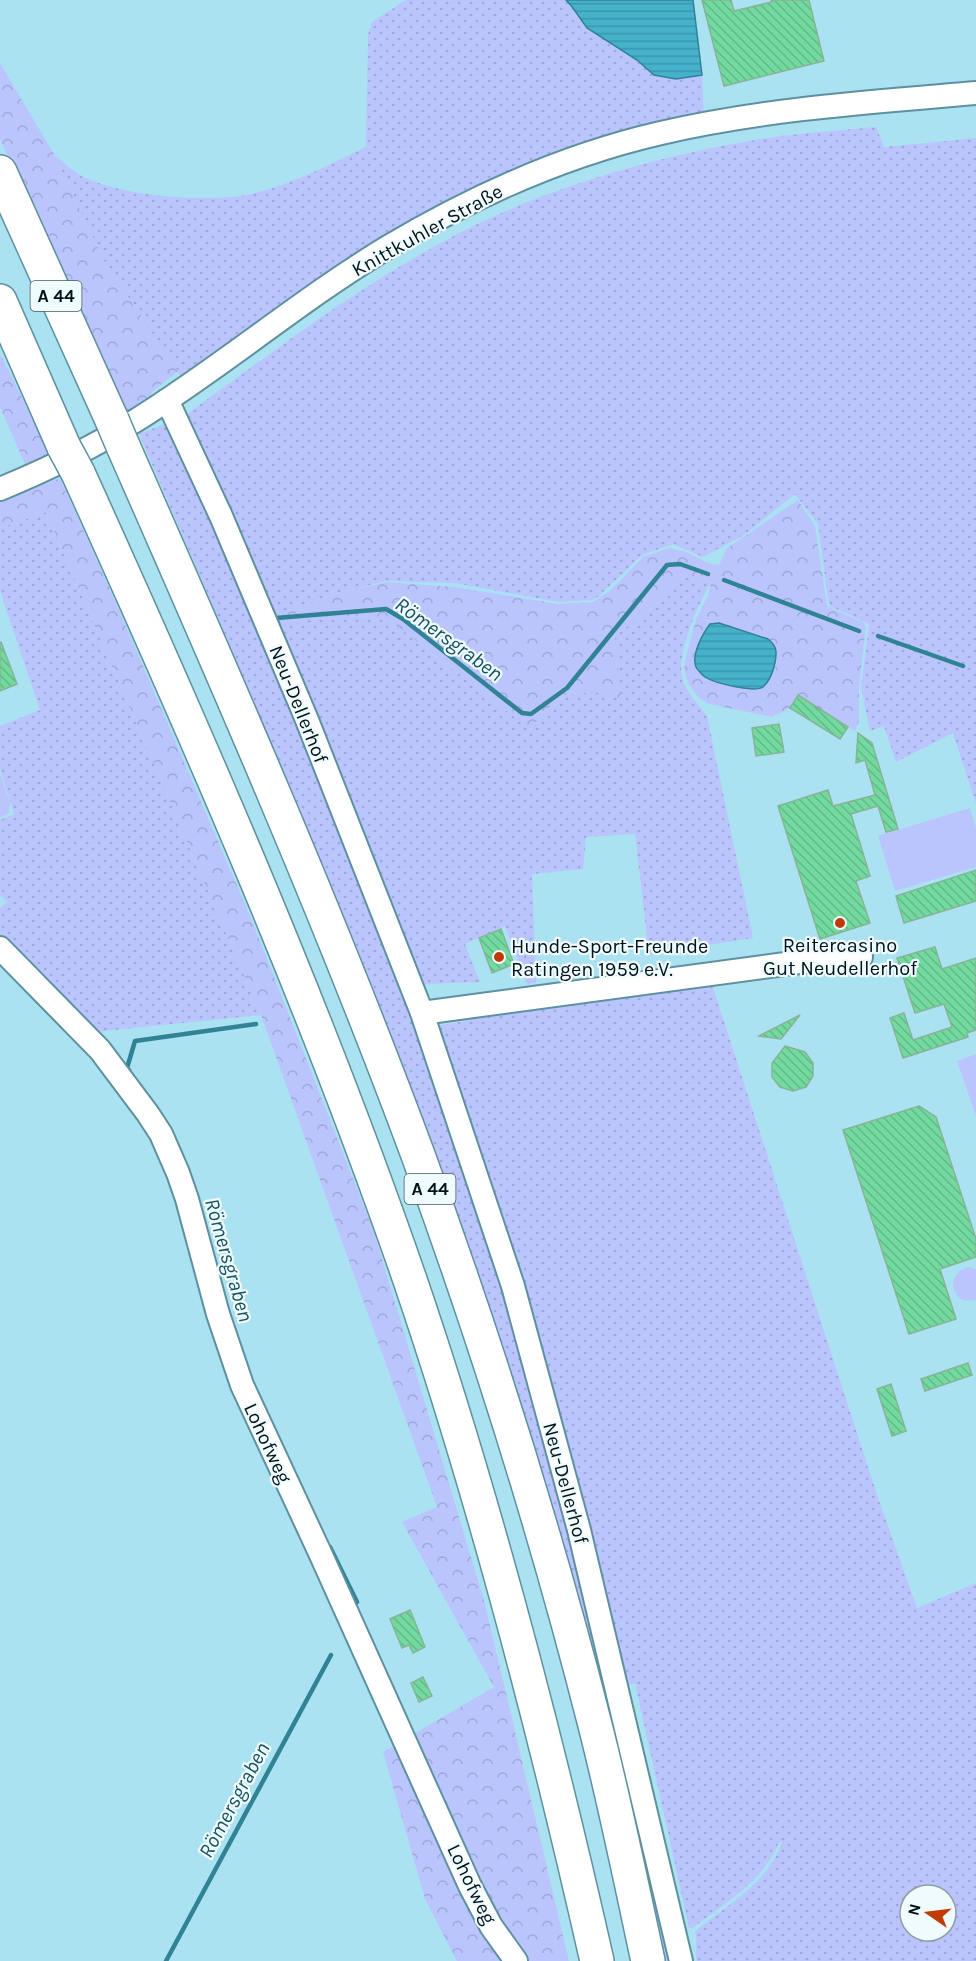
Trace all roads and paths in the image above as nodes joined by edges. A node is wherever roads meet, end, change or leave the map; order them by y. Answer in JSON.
{"nodes":[{"id":1,"x":976,"y":93,"type":"edge"},
{"id":2,"x":0,"y":172,"type":"edge"},
{"id":3,"x":0,"y":301,"type":"edge"},
{"id":4,"x":167,"y":400,"type":"junction"},
{"id":5,"x":0,"y":489,"type":"edge"},
{"id":6,"x":0,"y":948,"type":"edge"},
{"id":7,"x":861,"y":957,"type":"dead end"},
{"id":8,"x":422,"y":1013,"type":"junction"},
{"id":9,"x":516,"y":1961,"type":"edge"},
{"id":10,"x":597,"y":1961,"type":"edge"},
{"id":11,"x":648,"y":1961,"type":"edge"},
{"id":12,"x":681,"y":1961,"type":"edge"}],
"edges":[{"from":1,"to":4,"type":"street","name":"Knittkuhler Straße"},
{"from":2,"to":11,"type":"highway","number":"A 44"},
{"from":3,"to":10,"type":"highway","number":"A 44"},
{"from":4,"to":5,"type":"street","name":"Knittkuhler Straße"},
{"from":4,"to":8,"type":"street","name":"Neu-Dellerhof"},
{"from":6,"to":9,"type":"street","name":"Lohofweg"},
{"from":7,"to":8,"type":"street"},
{"from":8,"to":12,"type":"street","name":"Neu-Dellerhof"}]}
